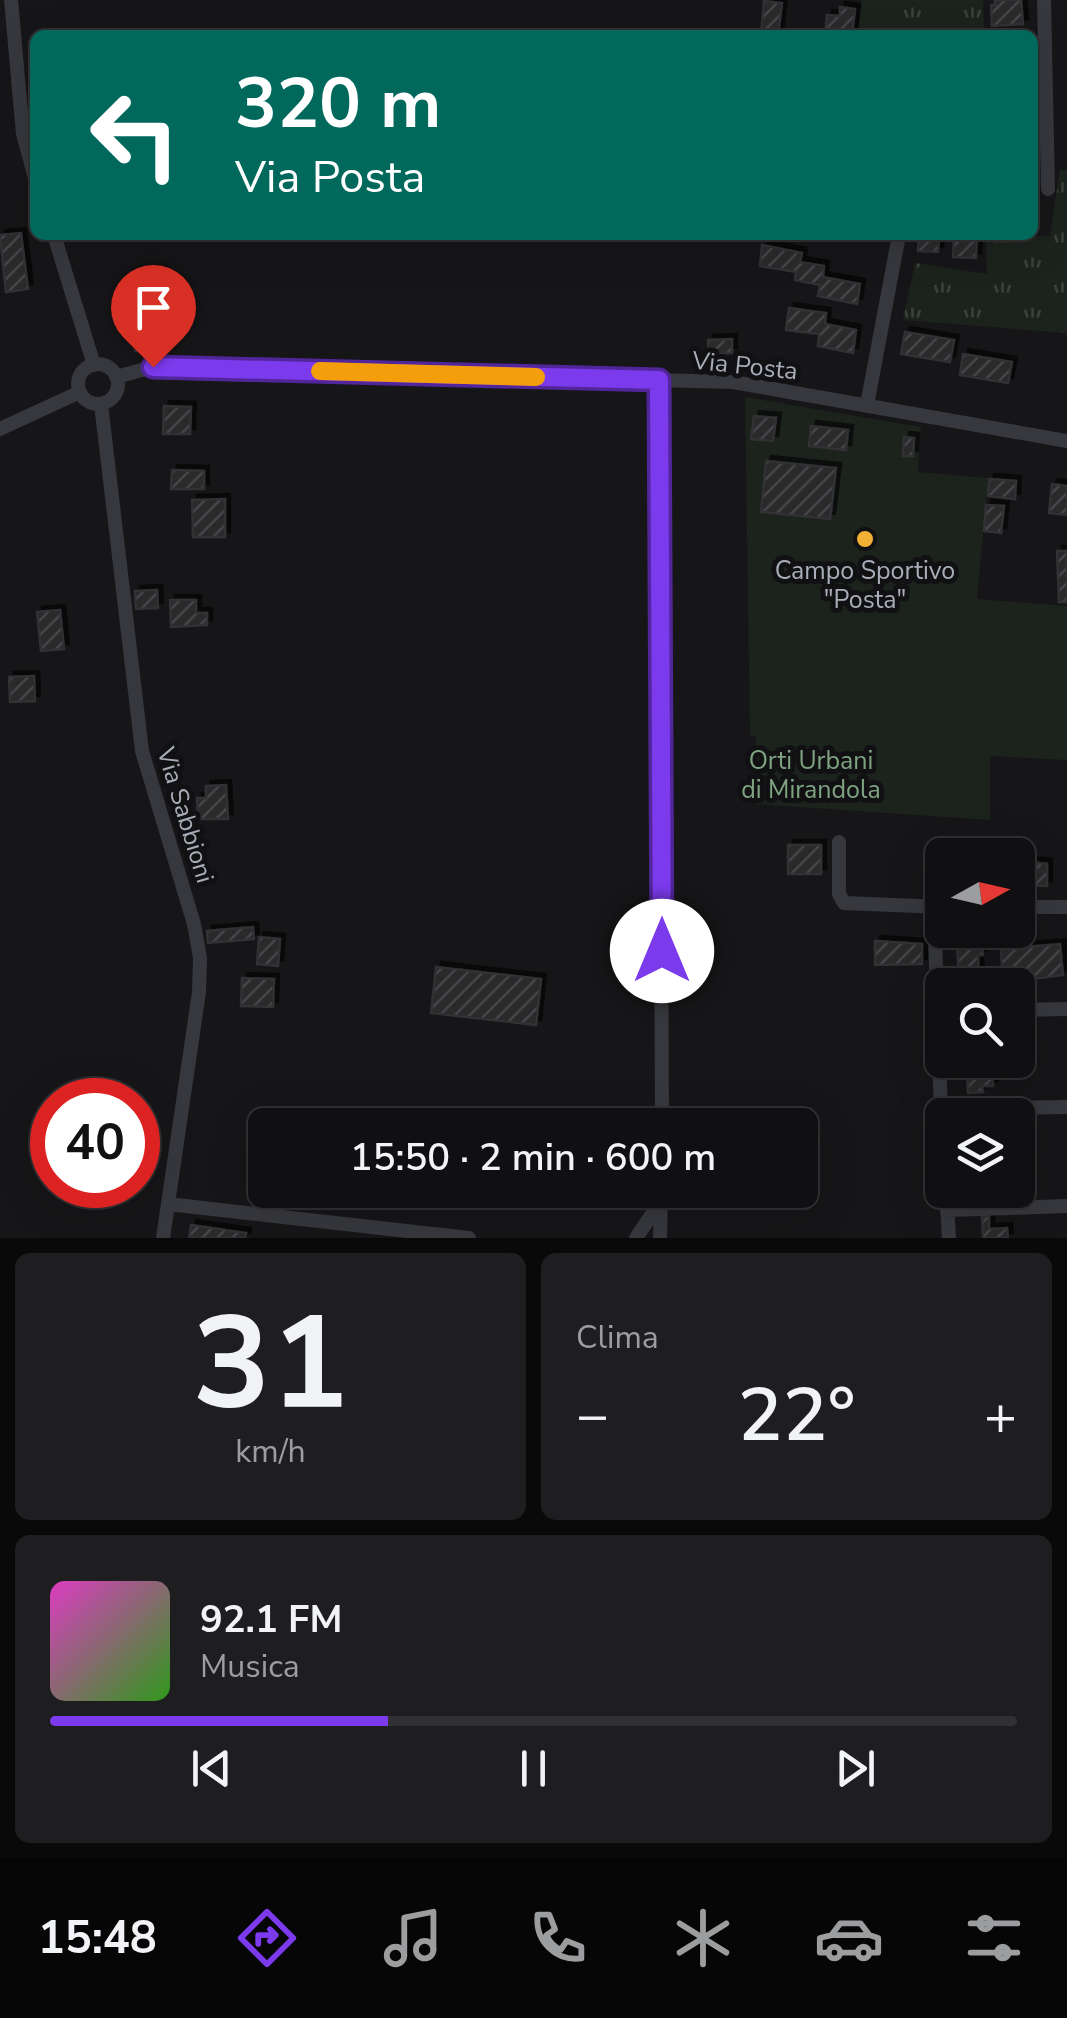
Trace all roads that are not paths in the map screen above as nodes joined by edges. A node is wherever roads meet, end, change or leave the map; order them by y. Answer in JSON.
{"nodes":[{"id":1,"x":10,"y":0,"type":"edge"},
{"id":2,"x":1044,"y":0,"type":"edge"},
{"id":3,"x":30,"y":160,"type":"edge"},
{"id":4,"x":1048,"y":189,"type":"dead end"},
{"id":5,"x":56,"y":240,"type":"edge"},
{"id":6,"x":898,"y":240,"type":"edge"},
{"id":7,"x":94,"y":365,"type":"junction"},
{"id":8,"x":116,"y":377,"type":"junction"},
{"id":9,"x":659,"y":380,"type":"junction"},
{"id":10,"x":80,"y":392,"type":"junction"},
{"id":11,"x":101,"y":404,"type":"junction"},
{"id":12,"x":866,"y":405,"type":"junction"},
{"id":13,"x":0,"y":429,"type":"edge"},
{"id":14,"x":1067,"y":441,"type":"edge"},
{"id":15,"x":839,"y":842,"type":"dead end"},
{"id":16,"x":925,"y":906,"type":"edge"},
{"id":17,"x":1035,"y":907,"type":"edge"},
{"id":18,"x":1067,"y":907,"type":"edge"},
{"id":19,"x":1067,"y":1009,"type":"edge"},
{"id":20,"x":1035,"y":1010,"type":"edge"},
{"id":21,"x":1067,"y":1106,"type":"edge"},
{"id":22,"x":1035,"y":1107,"type":"edge"},
{"id":23,"x":662,"y":1108,"type":"edge"},
{"id":24,"x":168,"y":1204,"type":"junction"},
{"id":25,"x":1067,"y":1206,"type":"edge"},
{"id":26,"x":654,"y":1208,"type":"edge"},
{"id":27,"x":661,"y":1208,"type":"edge"},
{"id":28,"x":947,"y":1210,"type":"joint"},
{"id":29,"x":354,"y":1232,"type":"edge"},
{"id":30,"x":163,"y":1238,"type":"edge"},
{"id":31,"x":469,"y":1238,"type":"edge"},
{"id":32,"x":636,"y":1238,"type":"edge"},
{"id":33,"x":660,"y":1238,"type":"edge"},
{"id":34,"x":949,"y":1238,"type":"edge"}],
"edges":[{"from":1,"to":3,"type":"street"},
{"from":2,"to":4,"type":"street"},
{"from":5,"to":7,"type":"street"},
{"from":6,"to":12,"type":"street"},
{"from":7,"to":8,"type":"street"},
{"from":7,"to":10,"type":"street"},
{"from":8,"to":9,"type":"street","name":"Via Posta"},
{"from":8,"to":11,"type":"street"},
{"from":9,"to":12,"type":"street","name":"Via Posta"},
{"from":9,"to":23,"type":"street"},
{"from":10,"to":11,"type":"street"},
{"from":10,"to":13,"type":"street"},
{"from":11,"to":24,"type":"street","name":"Via Sabbioni"},
{"from":12,"to":14,"type":"street","name":"Via Posta"},
{"from":15,"to":16,"type":"street"},
{"from":17,"to":18,"type":"street"},
{"from":19,"to":20,"type":"street"},
{"from":21,"to":22,"type":"street"},
{"from":24,"to":29,"type":"street"},
{"from":24,"to":30,"type":"street","name":"Via Sabbioni"},
{"from":25,"to":28,"type":"street"},
{"from":26,"to":32,"type":"street"},
{"from":27,"to":33,"type":"street"},
{"from":28,"to":34,"type":"street"},
{"from":29,"to":31,"type":"street"}]}
